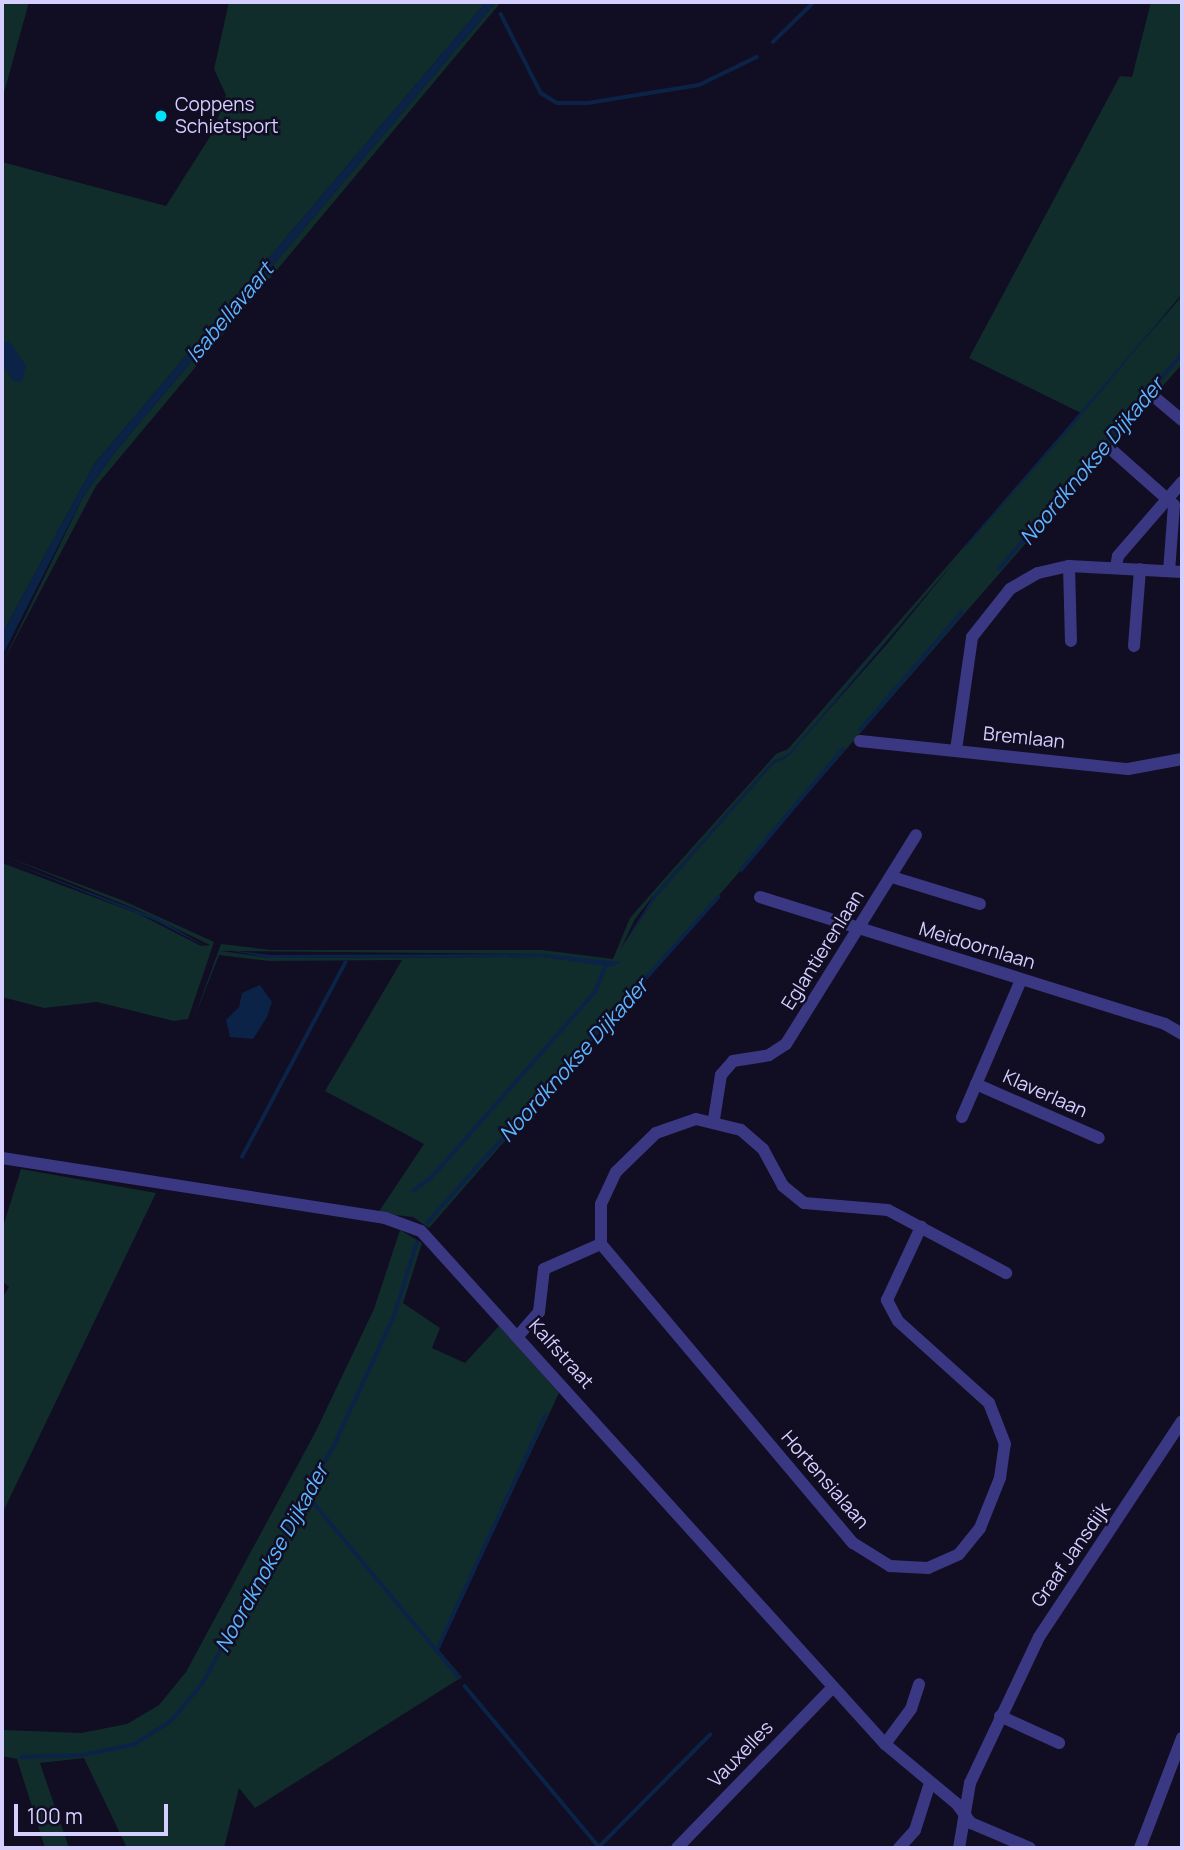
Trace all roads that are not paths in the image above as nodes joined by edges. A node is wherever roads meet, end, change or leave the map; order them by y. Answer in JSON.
{"nodes":[{"id":1,"x":1158,"y":400,"type":"dead end"},
{"id":2,"x":1182,"y":420,"type":"edge"},
{"id":3,"x":1114,"y":451,"type":"dead end"},
{"id":4,"x":1182,"y":482,"type":"edge"},
{"id":5,"x":1168,"y":499,"type":"junction"},
{"id":6,"x":1069,"y":566,"type":"junction"},
{"id":7,"x":1116,"y":567,"type":"junction"},
{"id":8,"x":1140,"y":569,"type":"junction"},
{"id":9,"x":1176,"y":571,"type":"edge"},
{"id":10,"x":1071,"y":641,"type":"dead end"},
{"id":11,"x":1134,"y":646,"type":"dead end"},
{"id":12,"x":860,"y":741,"type":"dead end"},
{"id":13,"x":956,"y":750,"type":"junction"},
{"id":14,"x":1182,"y":759,"type":"edge"},
{"id":15,"x":916,"y":835,"type":"dead end"},
{"id":16,"x":892,"y":877,"type":"junction"},
{"id":17,"x":760,"y":897,"type":"dead end"},
{"id":18,"x":980,"y":904,"type":"dead end"},
{"id":19,"x":860,"y":930,"type":"junction"},
{"id":20,"x":1021,"y":980,"type":"junction"},
{"id":21,"x":1182,"y":1034,"type":"edge"},
{"id":22,"x":976,"y":1084,"type":"junction"},
{"id":23,"x":962,"y":1117,"type":"dead end"},
{"id":24,"x":714,"y":1119,"type":"junction"},
{"id":25,"x":1099,"y":1138,"type":"dead end"},
{"id":26,"x":2,"y":1158,"type":"edge"},
{"id":27,"x":921,"y":1227,"type":"junction"},
{"id":28,"x":601,"y":1244,"type":"junction"},
{"id":29,"x":1006,"y":1273,"type":"dead end"},
{"id":30,"x":518,"y":1336,"type":"junction"},
{"id":31,"x":1182,"y":1421,"type":"edge"},
{"id":32,"x":919,"y":1684,"type":"dead end"},
{"id":33,"x":833,"y":1687,"type":"junction"},
{"id":34,"x":1000,"y":1716,"type":"junction"},
{"id":35,"x":1182,"y":1738,"type":"edge"},
{"id":36,"x":1059,"y":1743,"type":"dead end"},
{"id":37,"x":886,"y":1744,"type":"junction"},
{"id":38,"x":929,"y":1786,"type":"junction"},
{"id":39,"x":962,"y":1814,"type":"junction"},
{"id":40,"x":677,"y":1848,"type":"edge"},
{"id":41,"x":899,"y":1848,"type":"edge"},
{"id":42,"x":959,"y":1848,"type":"edge"},
{"id":43,"x":1030,"y":1848,"type":"edge"},
{"id":44,"x":1140,"y":1848,"type":"edge"}],
"edges":[{"from":1,"to":2,"type":"street"},
{"from":3,"to":5,"type":"street"},
{"from":4,"to":5,"type":"street"},
{"from":5,"to":7,"type":"street"},
{"from":5,"to":9,"type":"street"},
{"from":6,"to":7,"type":"street"},
{"from":6,"to":10,"type":"street"},
{"from":6,"to":13,"type":"street"},
{"from":7,"to":8,"type":"street"},
{"from":8,"to":9,"type":"street"},
{"from":8,"to":11,"type":"street"},
{"from":12,"to":13,"type":"street","name":"Bremlaan"},
{"from":13,"to":14,"type":"street","name":"Bremlaan"},
{"from":15,"to":16,"type":"street","name":"Eglantierenlaan"},
{"from":16,"to":18,"type":"street"},
{"from":16,"to":19,"type":"street","name":"Eglantierenlaan"},
{"from":17,"to":19,"type":"street","name":"Meidoornlaan"},
{"from":19,"to":20,"type":"street","name":"Meidoornlaan"},
{"from":19,"to":24,"type":"street","name":"Eglantierenlaan"},
{"from":20,"to":21,"type":"street","name":"Meidoornlaan"},
{"from":20,"to":22,"type":"street","name":"Klaverlaan"},
{"from":22,"to":23,"type":"street","name":"Klaverlaan"},
{"from":22,"to":25,"type":"street","name":"Klaverlaan"},
{"from":24,"to":27,"type":"street"},
{"from":24,"to":28,"type":"street"},
{"from":26,"to":30,"type":"street","name":"Kalfstraat"},
{"from":27,"to":28,"type":"street","name":"Hortensialaan"},
{"from":27,"to":29,"type":"street"},
{"from":28,"to":30,"type":"street"},
{"from":30,"to":33,"type":"street","name":"Kalfstraat"},
{"from":31,"to":34,"type":"street","name":"Graaf Jansdijk"},
{"from":32,"to":37,"type":"street"},
{"from":33,"to":37,"type":"street","name":"Kalfstraat"},
{"from":33,"to":40,"type":"street","name":"Vauxelles"},
{"from":34,"to":36,"type":"street"},
{"from":34,"to":39,"type":"street","name":"Graaf Jansdijk"},
{"from":35,"to":44,"type":"street"},
{"from":37,"to":38,"type":"street","name":"Kalfstraat"},
{"from":38,"to":39,"type":"street","name":"Kalfstraat"},
{"from":38,"to":41,"type":"street"},
{"from":39,"to":42,"type":"street","name":"Graaf Jansdijk"},
{"from":39,"to":43,"type":"street","name":"Kalfstraat"}]}
